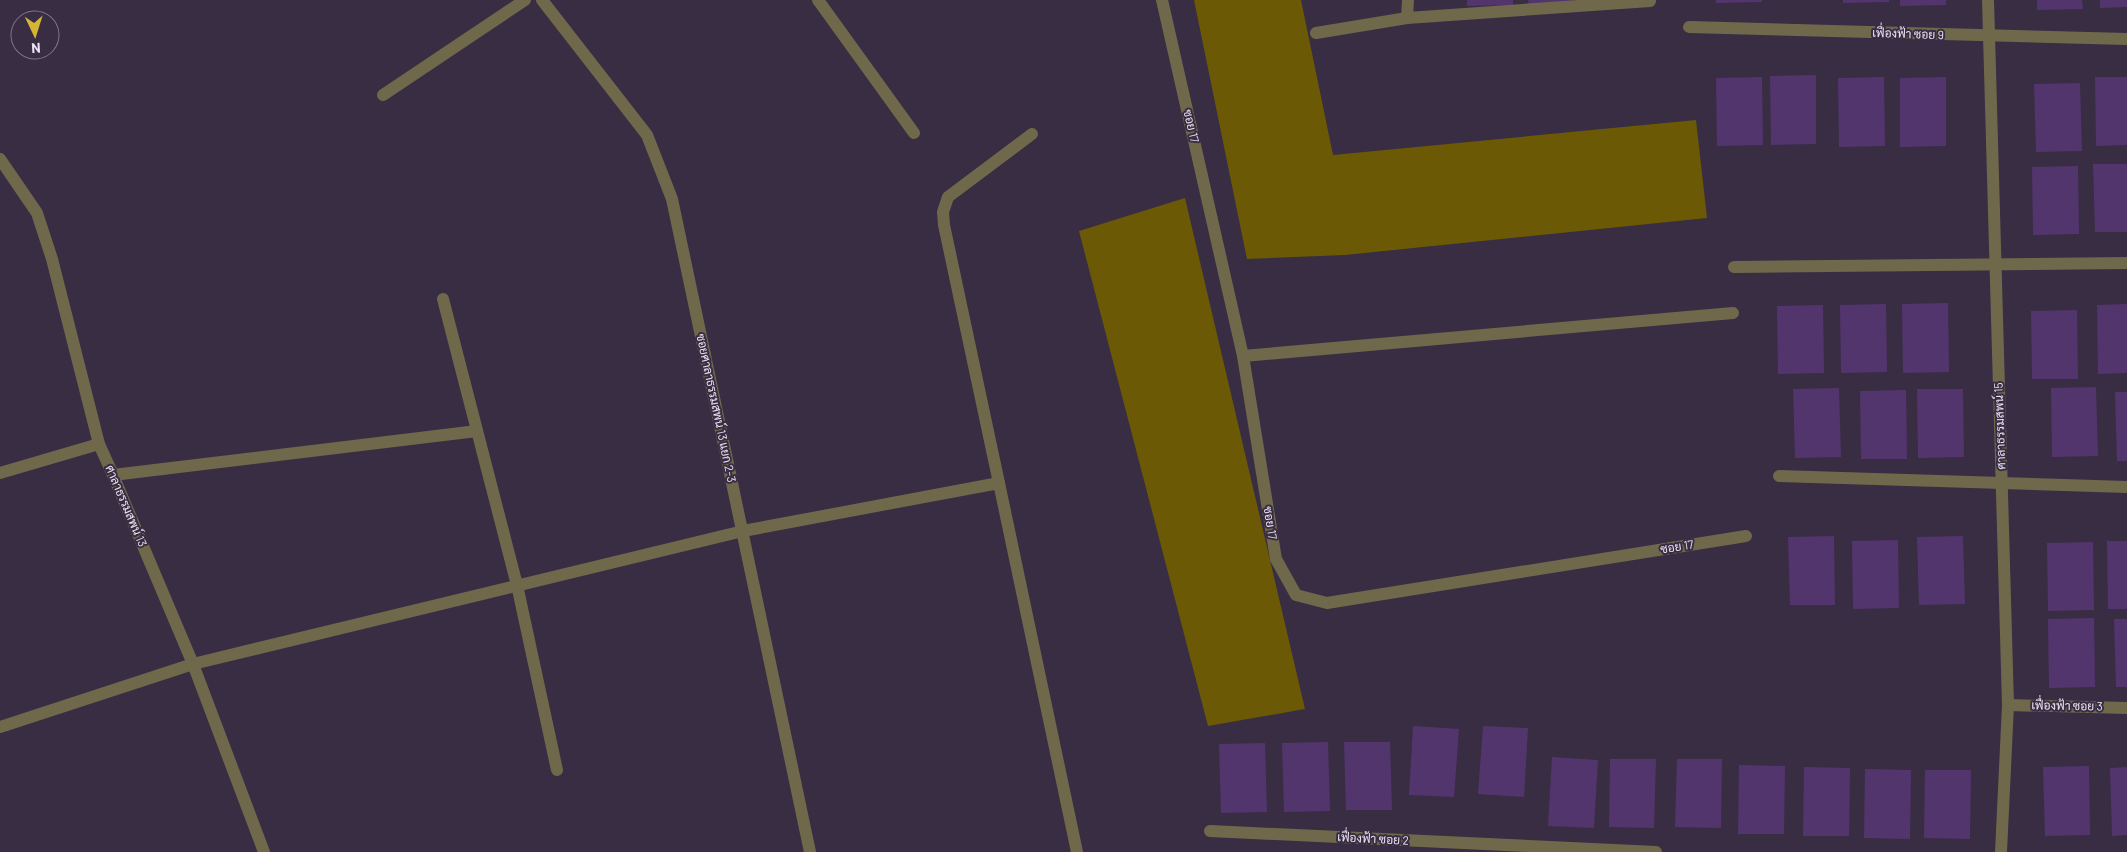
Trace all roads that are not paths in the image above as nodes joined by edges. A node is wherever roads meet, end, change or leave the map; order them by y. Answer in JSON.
{"nodes":[{"id":1,"x":525,"y":0,"type":"edge"},
{"id":2,"x":542,"y":0,"type":"edge"},
{"id":3,"x":818,"y":0,"type":"edge"},
{"id":4,"x":1162,"y":0,"type":"edge"},
{"id":5,"x":1408,"y":0,"type":"edge"},
{"id":6,"x":1988,"y":0,"type":"edge"},
{"id":7,"x":1650,"y":1,"type":"edge"},
{"id":8,"x":1407,"y":18,"type":"junction"},
{"id":9,"x":1689,"y":27,"type":"dead end"},
{"id":10,"x":1316,"y":33,"type":"dead end"},
{"id":11,"x":1989,"y":36,"type":"junction"},
{"id":12,"x":2127,"y":39,"type":"edge"},
{"id":13,"x":383,"y":95,"type":"dead end"},
{"id":14,"x":914,"y":133,"type":"dead end"},
{"id":15,"x":1032,"y":134,"type":"dead end"},
{"id":16,"x":0,"y":159,"type":"edge"},
{"id":17,"x":2127,"y":263,"type":"edge"},
{"id":18,"x":1994,"y":264,"type":"junction"},
{"id":19,"x":1734,"y":267,"type":"dead end"},
{"id":20,"x":443,"y":299,"type":"dead end"},
{"id":21,"x":1733,"y":313,"type":"dead end"},
{"id":22,"x":1243,"y":356,"type":"junction"},
{"id":23,"x":477,"y":431,"type":"junction"},
{"id":24,"x":99,"y":444,"type":"junction"},
{"id":25,"x":0,"y":473,"type":"edge"},
{"id":26,"x":114,"y":475,"type":"junction"},
{"id":27,"x":1779,"y":476,"type":"dead end"},
{"id":28,"x":999,"y":483,"type":"junction"},
{"id":29,"x":2002,"y":483,"type":"junction"},
{"id":30,"x":2127,"y":487,"type":"edge"},
{"id":31,"x":743,"y":531,"type":"junction"},
{"id":32,"x":1746,"y":536,"type":"dead end"},
{"id":33,"x":517,"y":585,"type":"junction"},
{"id":34,"x":193,"y":664,"type":"junction"},
{"id":35,"x":2008,"y":705,"type":"junction"},
{"id":36,"x":2127,"y":708,"type":"edge"},
{"id":37,"x":0,"y":727,"type":"edge"},
{"id":38,"x":557,"y":770,"type":"dead end"},
{"id":39,"x":1210,"y":831,"type":"dead end"},
{"id":40,"x":264,"y":852,"type":"edge"},
{"id":41,"x":810,"y":852,"type":"edge"},
{"id":42,"x":1077,"y":852,"type":"edge"},
{"id":43,"x":1656,"y":852,"type":"edge"},
{"id":44,"x":2000,"y":852,"type":"edge"}],
"edges":[{"from":1,"to":13,"type":"street"},
{"from":2,"to":31,"type":"street","name":"ซอยศาลาธรรมสพน์ 13 แยก 2-3"},
{"from":3,"to":14,"type":"street"},
{"from":4,"to":22,"type":"street","name":"ซอย 17"},
{"from":5,"to":8,"type":"street"},
{"from":6,"to":11,"type":"street","name":"ศาลาธรรมสพน์ 15"},
{"from":7,"to":8,"type":"street"},
{"from":8,"to":10,"type":"street"},
{"from":9,"to":11,"type":"street","name":"เฟื่องฟ้า ซอย 9"},
{"from":11,"to":12,"type":"street","name":"เฟื่องฟ้า ซอย 9"},
{"from":11,"to":18,"type":"street","name":"ศาลาธรรมสพน์ 15"},
{"from":15,"to":28,"type":"street"},
{"from":16,"to":24,"type":"street","name":"ศาลาธรรมสพน์ 13"},
{"from":17,"to":18,"type":"street"},
{"from":18,"to":19,"type":"street"},
{"from":18,"to":29,"type":"street","name":"ศาลาธรรมสพน์ 15"},
{"from":20,"to":23,"type":"street"},
{"from":21,"to":22,"type":"street"},
{"from":22,"to":32,"type":"street","name":"ซอย 17"},
{"from":23,"to":26,"type":"street"},
{"from":23,"to":33,"type":"street"},
{"from":24,"to":25,"type":"street"},
{"from":24,"to":26,"type":"street","name":"ศาลาธรรมสพน์ 13"},
{"from":26,"to":34,"type":"street","name":"ศาลาธรรมสพน์ 13"},
{"from":27,"to":29,"type":"street"},
{"from":28,"to":31,"type":"street"},
{"from":28,"to":42,"type":"street"},
{"from":29,"to":30,"type":"street"},
{"from":29,"to":35,"type":"street","name":"ศาลาธรรมสพน์ 15"},
{"from":31,"to":33,"type":"street"},
{"from":31,"to":41,"type":"street","name":"ซอยศาลาธรรมสพน์ 13 แยก 2-3"},
{"from":33,"to":34,"type":"street"},
{"from":33,"to":38,"type":"street"},
{"from":34,"to":37,"type":"street"},
{"from":34,"to":40,"type":"street","name":"ศาลาธรรมสพน์ 13"},
{"from":35,"to":36,"type":"street","name":"เฟื่องฟ้า ซอย 3"},
{"from":35,"to":44,"type":"street","name":"ศาลาธรรมสพน์ 15"},
{"from":39,"to":43,"type":"street","name":"เฟื่องฟ้า ซอย 2"}]}
